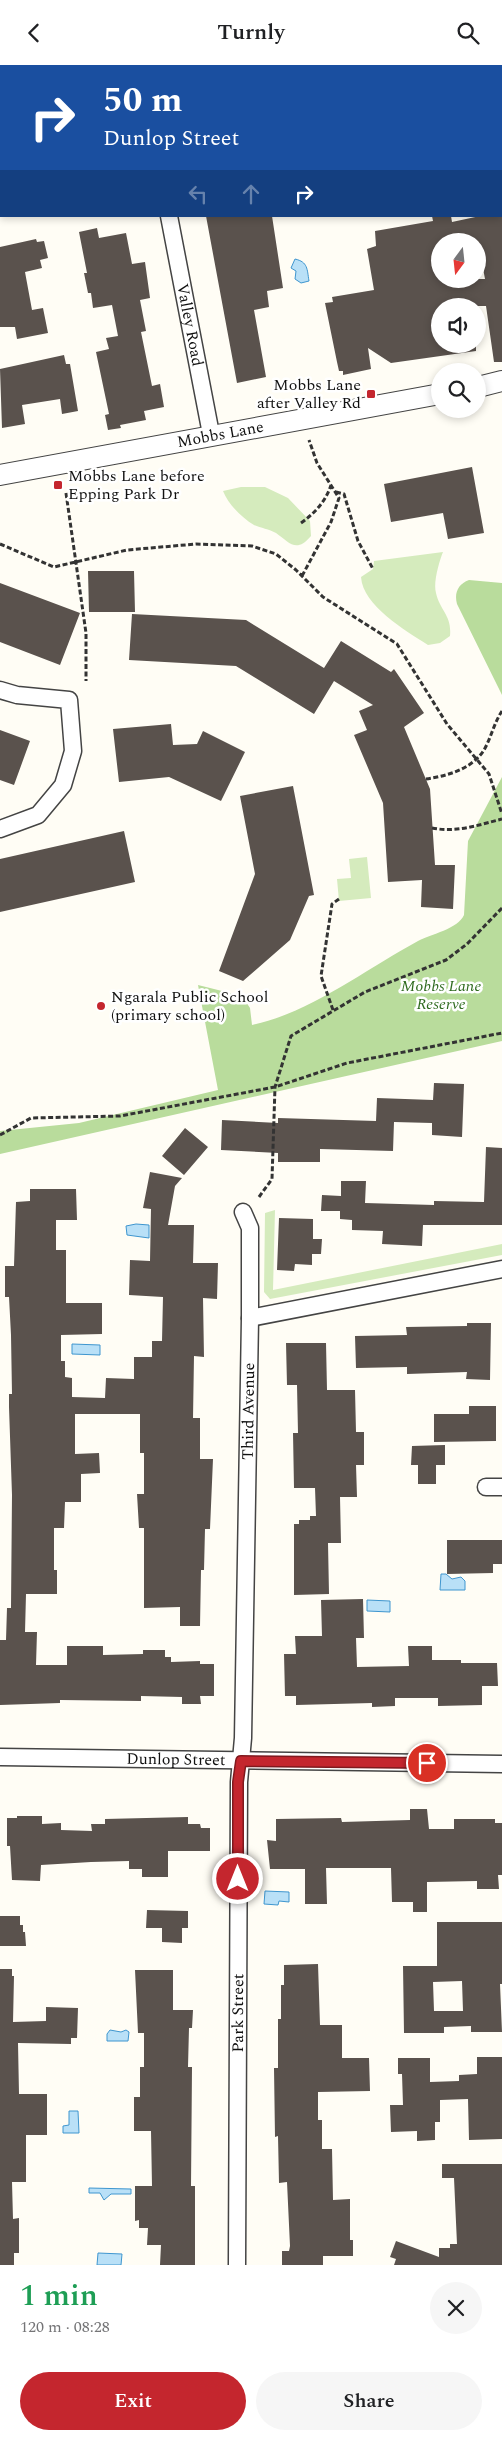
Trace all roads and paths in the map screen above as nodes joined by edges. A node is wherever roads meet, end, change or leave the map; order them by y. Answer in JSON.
{"nodes":[{"id":1,"x":169,"y":217,"type":"edge"},
{"id":2,"x":502,"y":381,"type":"edge"},
{"id":3,"x":486,"y":385,"type":"edge"},
{"id":4,"x":431,"y":395,"type":"edge"},
{"id":5,"x":211,"y":435,"type":"junction"},
{"id":6,"x":309,"y":440,"type":"dead end"},
{"id":7,"x":0,"y":475,"type":"edge"},
{"id":8,"x":331,"y":485,"type":"junction"},
{"id":9,"x":335,"y":491,"type":"junction"},
{"id":10,"x":66,"y":493,"type":"dead end"},
{"id":11,"x":301,"y":523,"type":"dead end"},
{"id":12,"x":0,"y":544,"type":"edge"},
{"id":13,"x":77,"y":562,"type":"junction"},
{"id":14,"x":373,"y":569,"type":"dead end"},
{"id":15,"x":302,"y":576,"type":"junction"},
{"id":16,"x":86,"y":681,"type":"dead end"},
{"id":17,"x":0,"y":690,"type":"edge"},
{"id":18,"x":502,"y":711,"type":"edge"},
{"id":19,"x":476,"y":759,"type":"junction"},
{"id":20,"x":426,"y":779,"type":"dead end"},
{"id":21,"x":502,"y":814,"type":"edge"},
{"id":22,"x":502,"y":819,"type":"edge"},
{"id":23,"x":432,"y":828,"type":"dead end"},
{"id":24,"x":0,"y":829,"type":"edge"},
{"id":25,"x":338,"y":899,"type":"dead end"},
{"id":26,"x":502,"y":907,"type":"edge"},
{"id":27,"x":333,"y":1011,"type":"junction"},
{"id":28,"x":502,"y":1033,"type":"edge"},
{"id":29,"x":275,"y":1087,"type":"junction"},
{"id":30,"x":0,"y":1135,"type":"edge"},
{"id":31,"x":259,"y":1197,"type":"dead end"},
{"id":32,"x":242,"y":1213,"type":"dead end"},
{"id":33,"x":502,"y":1269,"type":"edge"},
{"id":34,"x":250,"y":1318,"type":"junction"},
{"id":35,"x":486,"y":1487,"type":"dead end"},
{"id":36,"x":502,"y":1487,"type":"edge"},
{"id":37,"x":0,"y":1757,"type":"edge"},
{"id":38,"x":241,"y":1761,"type":"junction"},
{"id":39,"x":502,"y":1764,"type":"edge"},
{"id":40,"x":237,"y":2265,"type":"edge"}],
"edges":[{"from":1,"to":5,"type":"street","name":"Valley Road"},
{"from":2,"to":3,"type":"street"},
{"from":4,"to":5,"type":"street","name":"Mobbs Lane"},
{"from":5,"to":7,"type":"street","name":"Mobbs Lane"},
{"from":6,"to":8,"type":"path"},
{"from":8,"to":9,"type":"path"},
{"from":8,"to":11,"type":"path"},
{"from":9,"to":14,"type":"path"},
{"from":9,"to":15,"type":"path"},
{"from":10,"to":13,"type":"path"},
{"from":12,"to":13,"type":"path"},
{"from":13,"to":15,"type":"path"},
{"from":13,"to":16,"type":"path"},
{"from":15,"to":19,"type":"path"},
{"from":17,"to":24,"type":"street"},
{"from":18,"to":19,"type":"path"},
{"from":19,"to":20,"type":"path"},
{"from":19,"to":21,"type":"path"},
{"from":22,"to":23,"type":"path"},
{"from":25,"to":27,"type":"path"},
{"from":26,"to":27,"type":"path"},
{"from":27,"to":29,"type":"path"},
{"from":28,"to":29,"type":"path"},
{"from":29,"to":30,"type":"path"},
{"from":29,"to":31,"type":"path"},
{"from":32,"to":34,"type":"street","name":"Third Avenue"},
{"from":33,"to":34,"type":"street"},
{"from":34,"to":38,"type":"street","name":"Third Avenue"},
{"from":35,"to":36,"type":"street"},
{"from":37,"to":38,"type":"street","name":"Dunlop Street"},
{"from":38,"to":39,"type":"street","name":"Dunlop Street"},
{"from":38,"to":40,"type":"street","name":"Park Street"}]}
